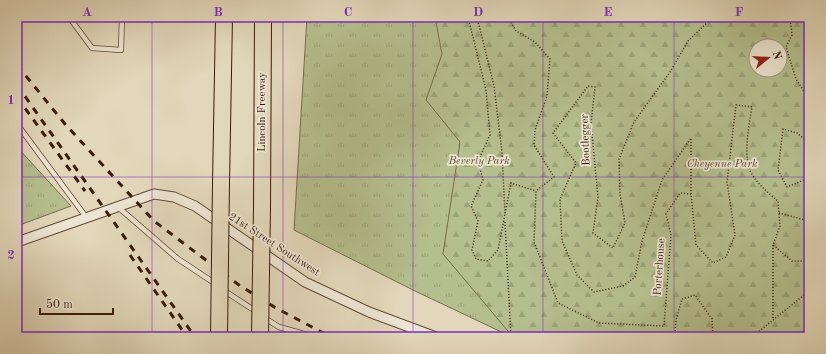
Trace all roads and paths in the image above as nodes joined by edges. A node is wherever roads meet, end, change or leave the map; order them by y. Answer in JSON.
{"nodes":[{"id":1,"x":69,"y":17,"type":"edge"},
{"id":2,"x":122,"y":17,"type":"edge"},
{"id":3,"x":224,"y":17,"type":"edge"},
{"id":4,"x":263,"y":17,"type":"edge"},
{"id":5,"x":468,"y":17,"type":"edge"},
{"id":6,"x":477,"y":17,"type":"edge"},
{"id":7,"x":508,"y":17,"type":"edge"},
{"id":8,"x":713,"y":17,"type":"edge"},
{"id":9,"x":790,"y":17,"type":"edge"},
{"id":10,"x":809,"y":99,"type":"edge"},
{"id":11,"x":17,"y":124,"type":"edge"},
{"id":12,"x":809,"y":143,"type":"edge"},
{"id":13,"x":809,"y":178,"type":"edge"},
{"id":14,"x":536,"y":191,"type":"junction"},
{"id":15,"x":691,"y":194,"type":"junction"},
{"id":16,"x":117,"y":206,"type":"junction"},
{"id":17,"x":779,"y":213,"type":"junction"},
{"id":18,"x":86,"y":217,"type":"junction"},
{"id":19,"x":505,"y":218,"type":"junction"},
{"id":20,"x":809,"y":221,"type":"edge"},
{"id":21,"x":17,"y":242,"type":"edge"},
{"id":22,"x":773,"y":245,"type":"junction"},
{"id":23,"x":809,"y":261,"type":"edge"},
{"id":24,"x":809,"y":291,"type":"edge"},
{"id":25,"x":773,"y":320,"type":"junction"},
{"id":26,"x":219,"y":337,"type":"edge"},
{"id":27,"x":260,"y":337,"type":"edge"},
{"id":28,"x":315,"y":337,"type":"edge"},
{"id":29,"x":436,"y":337,"type":"edge"},
{"id":30,"x":511,"y":337,"type":"edge"},
{"id":31,"x":675,"y":337,"type":"edge"},
{"id":32,"x":713,"y":337,"type":"edge"},
{"id":33,"x":752,"y":337,"type":"edge"}],
"edges":[{"from":1,"to":2,"type":"lane"},
{"from":3,"to":26,"type":"highway","bridge":true},
{"from":4,"to":27,"type":"highway","name":"Lincoln Freeway","bridge":true},
{"from":5,"to":19,"type":"path"},
{"from":6,"to":19,"type":"path"},
{"from":7,"to":14,"type":"path"},
{"from":8,"to":15,"type":"path","name":"Bootlegger"},
{"from":9,"to":10,"type":"path"},
{"from":11,"to":18,"type":"lane"},
{"from":12,"to":13,"type":"path"},
{"from":14,"to":15,"type":"path","name":"Porterhouse"},
{"from":14,"to":19,"type":"path"},
{"from":15,"to":17,"type":"path"},
{"from":16,"to":18,"type":"street","name":"21st Street Southwest"},
{"from":16,"to":28,"type":"lane"},
{"from":16,"to":29,"type":"street","name":"21st Street Southwest"},
{"from":17,"to":20,"type":"path"},
{"from":17,"to":22,"type":"path"},
{"from":18,"to":21,"type":"street","name":"21st Street Southwest"},
{"from":19,"to":30,"type":"path"},
{"from":22,"to":23,"type":"path"},
{"from":22,"to":25,"type":"path"},
{"from":24,"to":25,"type":"path"},
{"from":25,"to":33,"type":"path"},
{"from":31,"to":32,"type":"path"}]}
